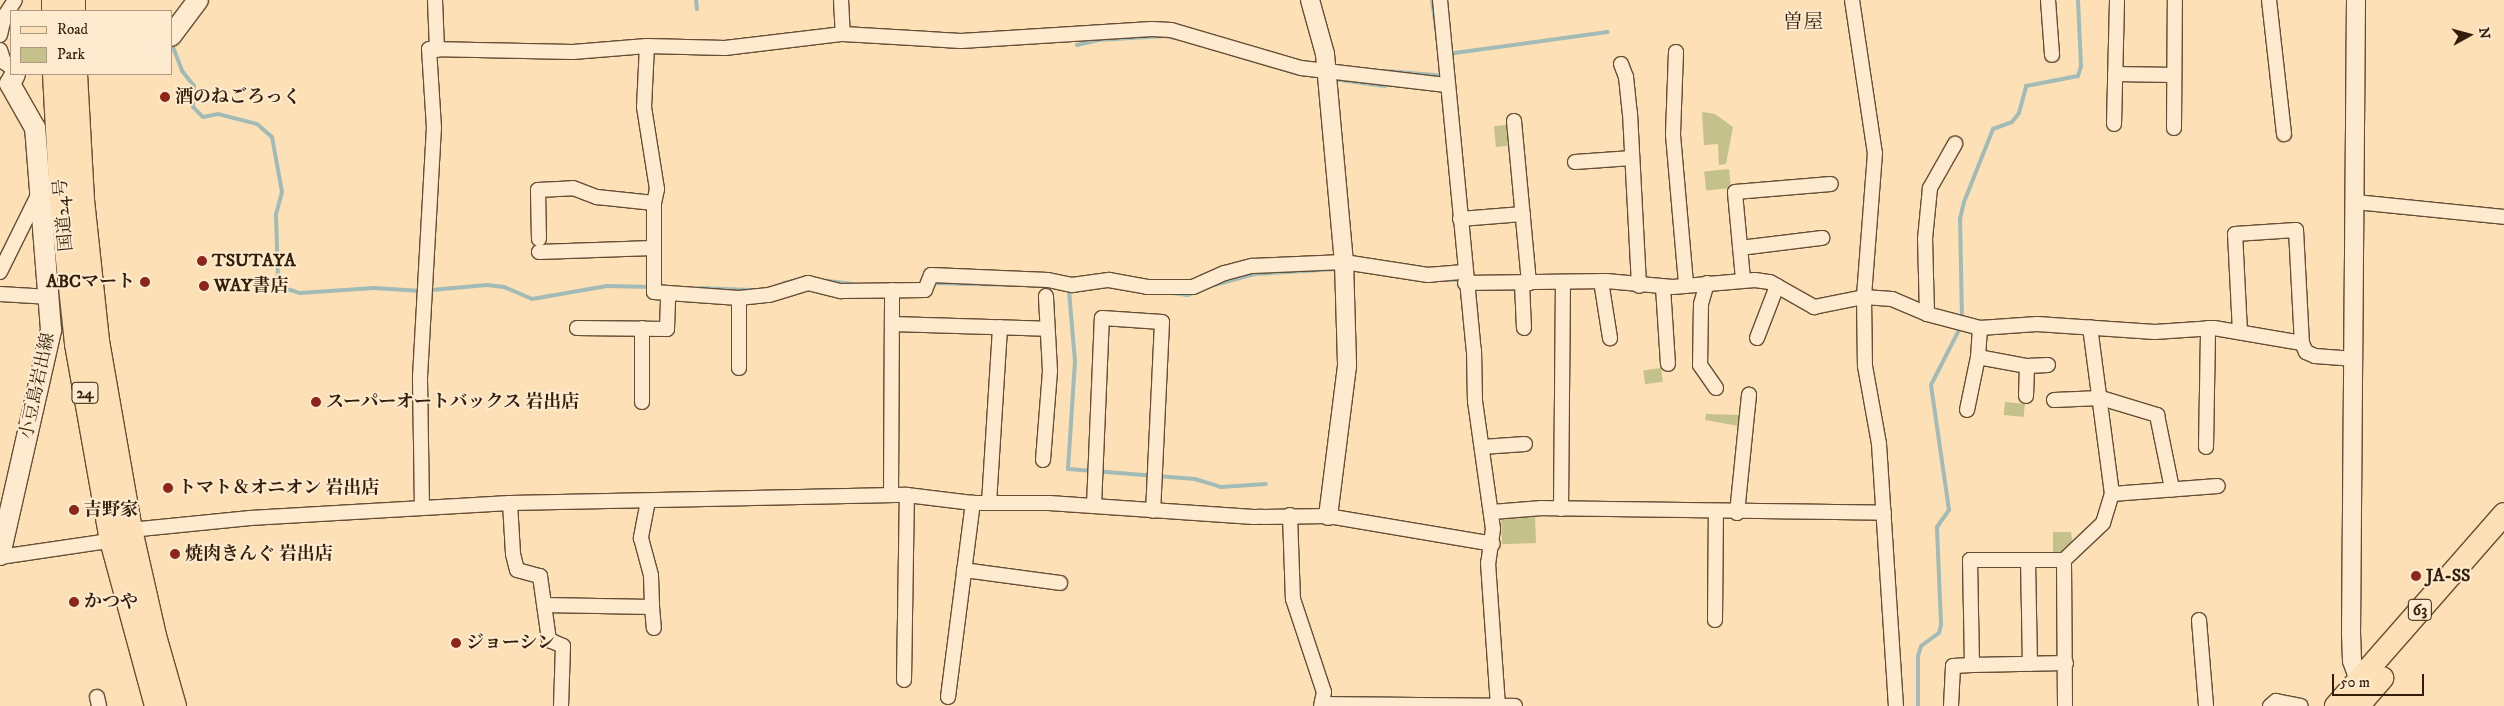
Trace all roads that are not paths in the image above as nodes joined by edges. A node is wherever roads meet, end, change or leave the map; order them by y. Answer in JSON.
{"nodes":[{"id":1,"x":15,"y":0,"type":"edge"},
{"id":2,"x":198,"y":0,"type":"edge"},
{"id":3,"x":435,"y":0,"type":"edge"},
{"id":4,"x":840,"y":0,"type":"edge"},
{"id":5,"x":1310,"y":0,"type":"edge"},
{"id":6,"x":1440,"y":0,"type":"edge"},
{"id":7,"x":1852,"y":0,"type":"edge"},
{"id":8,"x":2048,"y":0,"type":"edge"},
{"id":9,"x":2117,"y":0,"type":"edge"},
{"id":10,"x":2175,"y":0,"type":"edge"},
{"id":11,"x":2269,"y":0,"type":"edge"},
{"id":12,"x":2356,"y":0,"type":"edge"},
{"id":13,"x":843,"y":34,"type":"junction"},
{"id":14,"x":0,"y":35,"type":"edge"},
{"id":15,"x":172,"y":35,"type":"edge"},
{"id":16,"x":646,"y":46,"type":"junction"},
{"id":17,"x":0,"y":50,"type":"edge"},
{"id":18,"x":437,"y":50,"type":"junction"},
{"id":19,"x":1676,"y":52,"type":"dead end"},
{"id":20,"x":2052,"y":55,"type":"dead end"},
{"id":21,"x":1621,"y":64,"type":"dead end"},
{"id":22,"x":10,"y":66,"type":"edge"},
{"id":23,"x":1327,"y":72,"type":"junction"},
{"id":24,"x":2115,"y":74,"type":"junction"},
{"id":25,"x":14,"y":75,"type":"edge"},
{"id":26,"x":55,"y":75,"type":"edge"},
{"id":27,"x":75,"y":75,"type":"edge"},
{"id":28,"x":2174,"y":75,"type":"junction"},
{"id":29,"x":1446,"y":85,"type":"junction"},
{"id":30,"x":1514,"y":121,"type":"dead end"},
{"id":31,"x":2114,"y":124,"type":"dead end"},
{"id":32,"x":2174,"y":128,"type":"dead end"},
{"id":33,"x":2284,"y":134,"type":"dead end"},
{"id":34,"x":1955,"y":144,"type":"dead end"},
{"id":35,"x":1632,"y":158,"type":"junction"},
{"id":36,"x":1575,"y":162,"type":"dead end"},
{"id":37,"x":1831,"y":184,"type":"dead end"},
{"id":38,"x":40,"y":190,"type":"junction"},
{"id":39,"x":2355,"y":202,"type":"junction"},
{"id":40,"x":654,"y":203,"type":"junction"},
{"id":41,"x":1523,"y":214,"type":"junction"},
{"id":42,"x":2504,"y":217,"type":"edge"},
{"id":43,"x":1460,"y":219,"type":"junction"},
{"id":44,"x":1822,"y":238,"type":"dead end"},
{"id":45,"x":653,"y":248,"type":"junction"},
{"id":46,"x":1740,"y":248,"type":"junction"},
{"id":47,"x":1344,"y":262,"type":"junction"},
{"id":48,"x":0,"y":272,"type":"edge"},
{"id":49,"x":1464,"y":277,"type":"junction"},
{"id":50,"x":1743,"y":279,"type":"junction"},
{"id":51,"x":1601,"y":281,"type":"junction"},
{"id":52,"x":1563,"y":282,"type":"junction"},
{"id":53,"x":1707,"y":283,"type":"junction"},
{"id":54,"x":1526,"y":284,"type":"junction"},
{"id":55,"x":1686,"y":285,"type":"junction"},
{"id":56,"x":1639,"y":286,"type":"junction"},
{"id":57,"x":1776,"y":286,"type":"junction"},
{"id":58,"x":1663,"y":287,"type":"junction"},
{"id":59,"x":892,"y":290,"type":"junction"},
{"id":60,"x":668,"y":293,"type":"junction"},
{"id":61,"x":0,"y":294,"type":"edge"},
{"id":62,"x":1046,"y":296,"type":"dead end"},
{"id":63,"x":50,"y":297,"type":"junction"},
{"id":64,"x":1864,"y":297,"type":"junction"},
{"id":65,"x":739,"y":298,"type":"junction"},
{"id":66,"x":1927,"y":314,"type":"junction"},
{"id":67,"x":892,"y":324,"type":"junction"},
{"id":68,"x":1969,"y":325,"type":"junction"},
{"id":69,"x":2090,"y":327,"type":"junction"},
{"id":70,"x":577,"y":328,"type":"dead end"},
{"id":71,"x":642,"y":328,"type":"junction"},
{"id":72,"x":1000,"y":328,"type":"junction"},
{"id":73,"x":1524,"y":328,"type":"dead end"},
{"id":74,"x":2208,"y":328,"type":"junction"},
{"id":75,"x":1047,"y":329,"type":"junction"},
{"id":76,"x":2240,"y":332,"type":"junction"},
{"id":77,"x":1610,"y":338,"type":"dead end"},
{"id":78,"x":1757,"y":338,"type":"dead end"},
{"id":79,"x":2302,"y":343,"type":"junction"},
{"id":80,"x":1978,"y":357,"type":"junction"},
{"id":81,"x":2355,"y":360,"type":"junction"},
{"id":82,"x":1668,"y":364,"type":"dead end"},
{"id":83,"x":2048,"y":365,"type":"dead end"},
{"id":84,"x":2027,"y":366,"type":"junction"},
{"id":85,"x":739,"y":368,"type":"dead end"},
{"id":86,"x":1716,"y":388,"type":"dead end"},
{"id":87,"x":1750,"y":395,"type":"dead end"},
{"id":88,"x":2026,"y":396,"type":"dead end"},
{"id":89,"x":2101,"y":398,"type":"junction"},
{"id":90,"x":2054,"y":400,"type":"dead end"},
{"id":91,"x":642,"y":402,"type":"dead end"},
{"id":92,"x":1967,"y":410,"type":"dead end"},
{"id":93,"x":1525,"y":444,"type":"dead end"},
{"id":94,"x":2206,"y":447,"type":"dead end"},
{"id":95,"x":1482,"y":448,"type":"junction"},
{"id":96,"x":1043,"y":460,"type":"dead end"},
{"id":97,"x":2218,"y":486,"type":"dead end"},
{"id":98,"x":2172,"y":490,"type":"junction"},
{"id":99,"x":2112,"y":494,"type":"junction"},
{"id":100,"x":891,"y":495,"type":"junction"},
{"id":101,"x":908,"y":495,"type":"junction"},
{"id":102,"x":648,"y":501,"type":"junction"},
{"id":103,"x":510,"y":503,"type":"junction"},
{"id":104,"x":973,"y":503,"type":"junction"},
{"id":105,"x":989,"y":503,"type":"junction"},
{"id":106,"x":1094,"y":506,"type":"junction"},
{"id":107,"x":422,"y":507,"type":"junction"},
{"id":108,"x":1561,"y":509,"type":"junction"},
{"id":109,"x":1152,"y":511,"type":"junction"},
{"id":110,"x":1492,"y":512,"type":"junction"},
{"id":111,"x":1716,"y":512,"type":"junction"},
{"id":112,"x":1737,"y":512,"type":"junction"},
{"id":113,"x":1884,"y":513,"type":"junction"},
{"id":114,"x":2504,"y":514,"type":"edge"},
{"id":115,"x":1290,"y":515,"type":"junction"},
{"id":116,"x":1328,"y":516,"type":"junction"},
{"id":117,"x":121,"y":535,"type":"junction"},
{"id":118,"x":2504,"y":537,"type":"edge"},
{"id":119,"x":1493,"y":544,"type":"junction"},
{"id":120,"x":0,"y":556,"type":"edge"},
{"id":121,"x":2028,"y":560,"type":"junction"},
{"id":122,"x":2064,"y":560,"type":"junction"},
{"id":123,"x":964,"y":570,"type":"junction"},
{"id":124,"x":1060,"y":583,"type":"dead end"},
{"id":125,"x":544,"y":605,"type":"junction"},
{"id":126,"x":652,"y":608,"type":"junction"},
{"id":127,"x":1715,"y":620,"type":"dead end"},
{"id":128,"x":2199,"y":620,"type":"dead end"},
{"id":129,"x":654,"y":628,"type":"dead end"},
{"id":130,"x":2066,"y":663,"type":"junction"},
{"id":131,"x":2030,"y":664,"type":"junction"},
{"id":132,"x":1972,"y":665,"type":"junction"},
{"id":133,"x":904,"y":680,"type":"dead end"},
{"id":134,"x":948,"y":697,"type":"dead end"},
{"id":135,"x":2362,"y":697,"type":"edge"},
{"id":136,"x":1322,"y":705,"type":"edge"},
{"id":137,"x":1498,"y":705,"type":"edge"},
{"id":138,"x":157,"y":706,"type":"edge"},
{"id":139,"x":174,"y":706,"type":"edge"},
{"id":140,"x":561,"y":706,"type":"edge"},
{"id":141,"x":1515,"y":706,"type":"edge"},
{"id":142,"x":1896,"y":706,"type":"edge"},
{"id":143,"x":1951,"y":706,"type":"edge"},
{"id":144,"x":2065,"y":706,"type":"edge"},
{"id":145,"x":2206,"y":706,"type":"edge"},
{"id":146,"x":2270,"y":706,"type":"edge"},
{"id":147,"x":2301,"y":706,"type":"edge"},
{"id":148,"x":2336,"y":706,"type":"edge"}],
"edges":[{"from":1,"to":14,"type":"street"},
{"from":2,"to":15,"type":"main road"},
{"from":3,"to":18,"type":"street"},
{"from":4,"to":13,"type":"street"},
{"from":5,"to":23,"type":"street"},
{"from":6,"to":29,"type":"street"},
{"from":7,"to":64,"type":"street"},
{"from":8,"to":20,"type":"street"},
{"from":9,"to":24,"type":"street"},
{"from":10,"to":28,"type":"street"},
{"from":11,"to":33,"type":"street"},
{"from":12,"to":39,"type":"street"},
{"from":13,"to":16,"type":"street"},
{"from":13,"to":23,"type":"street"},
{"from":16,"to":18,"type":"street"},
{"from":16,"to":40,"type":"street"},
{"from":17,"to":22,"type":"street"},
{"from":18,"to":107,"type":"street"},
{"from":19,"to":55,"type":"street"},
{"from":21,"to":35,"type":"street"},
{"from":23,"to":29,"type":"street"},
{"from":23,"to":47,"type":"street"},
{"from":24,"to":28,"type":"street"},
{"from":24,"to":31,"type":"street"},
{"from":25,"to":38,"type":"main road","name":"小豆島岩出線"},
{"from":26,"to":117,"type":"highway","name":"国道24号","number":"24"},
{"from":27,"to":117,"type":"highway","name":"国道24号","number":"24"},
{"from":28,"to":32,"type":"street"},
{"from":29,"to":43,"type":"street"},
{"from":30,"to":41,"type":"street"},
{"from":34,"to":66,"type":"street"},
{"from":35,"to":36,"type":"street"},
{"from":35,"to":56,"type":"street"},
{"from":37,"to":46,"type":"street"},
{"from":38,"to":48,"type":"street"},
{"from":38,"to":63,"type":"main road","name":"小豆島岩出線"},
{"from":39,"to":42,"type":"street"},
{"from":39,"to":81,"type":"street"},
{"from":40,"to":45,"type":"street"},
{"from":40,"to":45,"type":"street"},
{"from":41,"to":43,"type":"street"},
{"from":41,"to":54,"type":"street"},
{"from":43,"to":49,"type":"street"},
{"from":44,"to":46,"type":"street"},
{"from":45,"to":60,"type":"street"},
{"from":46,"to":50,"type":"street"},
{"from":47,"to":49,"type":"street"},
{"from":47,"to":59,"type":"street"},
{"from":47,"to":116,"type":"street"},
{"from":49,"to":54,"type":"street"},
{"from":49,"to":95,"type":"street"},
{"from":50,"to":53,"type":"street"},
{"from":50,"to":57,"type":"street"},
{"from":51,"to":52,"type":"street"},
{"from":51,"to":56,"type":"street"},
{"from":51,"to":77,"type":"street"},
{"from":52,"to":54,"type":"street"},
{"from":52,"to":108,"type":"street"},
{"from":53,"to":55,"type":"street"},
{"from":53,"to":86,"type":"street"},
{"from":54,"to":73,"type":"street"},
{"from":55,"to":58,"type":"street"},
{"from":56,"to":58,"type":"street"},
{"from":57,"to":64,"type":"street"},
{"from":57,"to":78,"type":"street"},
{"from":58,"to":82,"type":"street"},
{"from":59,"to":65,"type":"street"},
{"from":59,"to":67,"type":"street"},
{"from":60,"to":65,"type":"street"},
{"from":60,"to":71,"type":"street"},
{"from":61,"to":63,"type":"street"},
{"from":62,"to":75,"type":"street"},
{"from":63,"to":120,"type":"main road","name":"小豆島岩出線"},
{"from":64,"to":66,"type":"street"},
{"from":64,"to":113,"type":"street"},
{"from":65,"to":85,"type":"street"},
{"from":66,"to":68,"type":"street"},
{"from":67,"to":72,"type":"street"},
{"from":67,"to":100,"type":"street"},
{"from":68,"to":69,"type":"street"},
{"from":68,"to":80,"type":"street"},
{"from":69,"to":74,"type":"street"},
{"from":69,"to":89,"type":"street"},
{"from":70,"to":71,"type":"street"},
{"from":71,"to":91,"type":"street"},
{"from":72,"to":75,"type":"street"},
{"from":72,"to":105,"type":"street"},
{"from":74,"to":76,"type":"street"},
{"from":74,"to":94,"type":"street"},
{"from":75,"to":96,"type":"street"},
{"from":76,"to":79,"type":"street"},
{"from":76,"to":79,"type":"street"},
{"from":79,"to":81,"type":"street"},
{"from":80,"to":84,"type":"street"},
{"from":80,"to":92,"type":"street"},
{"from":81,"to":135,"type":"street"},
{"from":83,"to":84,"type":"street"},
{"from":84,"to":88,"type":"street"},
{"from":87,"to":112,"type":"street"},
{"from":89,"to":90,"type":"street"},
{"from":89,"to":98,"type":"street"},
{"from":89,"to":99,"type":"street"},
{"from":93,"to":95,"type":"street"},
{"from":95,"to":110,"type":"street"},
{"from":97,"to":98,"type":"street"},
{"from":98,"to":99,"type":"street"},
{"from":99,"to":122,"type":"street"},
{"from":100,"to":101,"type":"street"},
{"from":100,"to":102,"type":"street"},
{"from":101,"to":104,"type":"street"},
{"from":101,"to":133,"type":"street"},
{"from":102,"to":103,"type":"street"},
{"from":102,"to":126,"type":"street"},
{"from":103,"to":107,"type":"street"},
{"from":103,"to":125,"type":"street"},
{"from":104,"to":105,"type":"street"},
{"from":104,"to":123,"type":"street"},
{"from":105,"to":106,"type":"street"},
{"from":106,"to":109,"type":"street"},
{"from":106,"to":109,"type":"street"},
{"from":107,"to":117,"type":"street"},
{"from":108,"to":110,"type":"street"},
{"from":108,"to":111,"type":"street"},
{"from":109,"to":115,"type":"street"},
{"from":110,"to":119,"type":"street"},
{"from":111,"to":112,"type":"street"},
{"from":111,"to":127,"type":"street"},
{"from":112,"to":113,"type":"street"},
{"from":113,"to":142,"type":"street"},
{"from":114,"to":135,"type":"main road","number":"63"},
{"from":115,"to":116,"type":"street"},
{"from":115,"to":136,"type":"street"},
{"from":116,"to":119,"type":"street"},
{"from":117,"to":120,"type":"street"},
{"from":117,"to":138,"type":"highway","name":"国道24号","number":"24"},
{"from":117,"to":139,"type":"highway","name":"国道24号","number":"24"},
{"from":118,"to":135,"type":"main road","number":"63"},
{"from":119,"to":137,"type":"street"},
{"from":121,"to":122,"type":"street"},
{"from":121,"to":131,"type":"street"},
{"from":121,"to":132,"type":"street"},
{"from":122,"to":130,"type":"street"},
{"from":123,"to":124,"type":"street"},
{"from":123,"to":134,"type":"street"},
{"from":125,"to":126,"type":"street"},
{"from":125,"to":140,"type":"street"},
{"from":126,"to":129,"type":"street"},
{"from":128,"to":145,"type":"street"},
{"from":130,"to":131,"type":"street"},
{"from":130,"to":144,"type":"street"},
{"from":131,"to":132,"type":"street"},
{"from":132,"to":143,"type":"street"},
{"from":135,"to":148,"type":"main road","number":"63"},
{"from":136,"to":137,"type":"street"},
{"from":137,"to":141,"type":"street"},
{"from":146,"to":147,"type":"street"}]}
